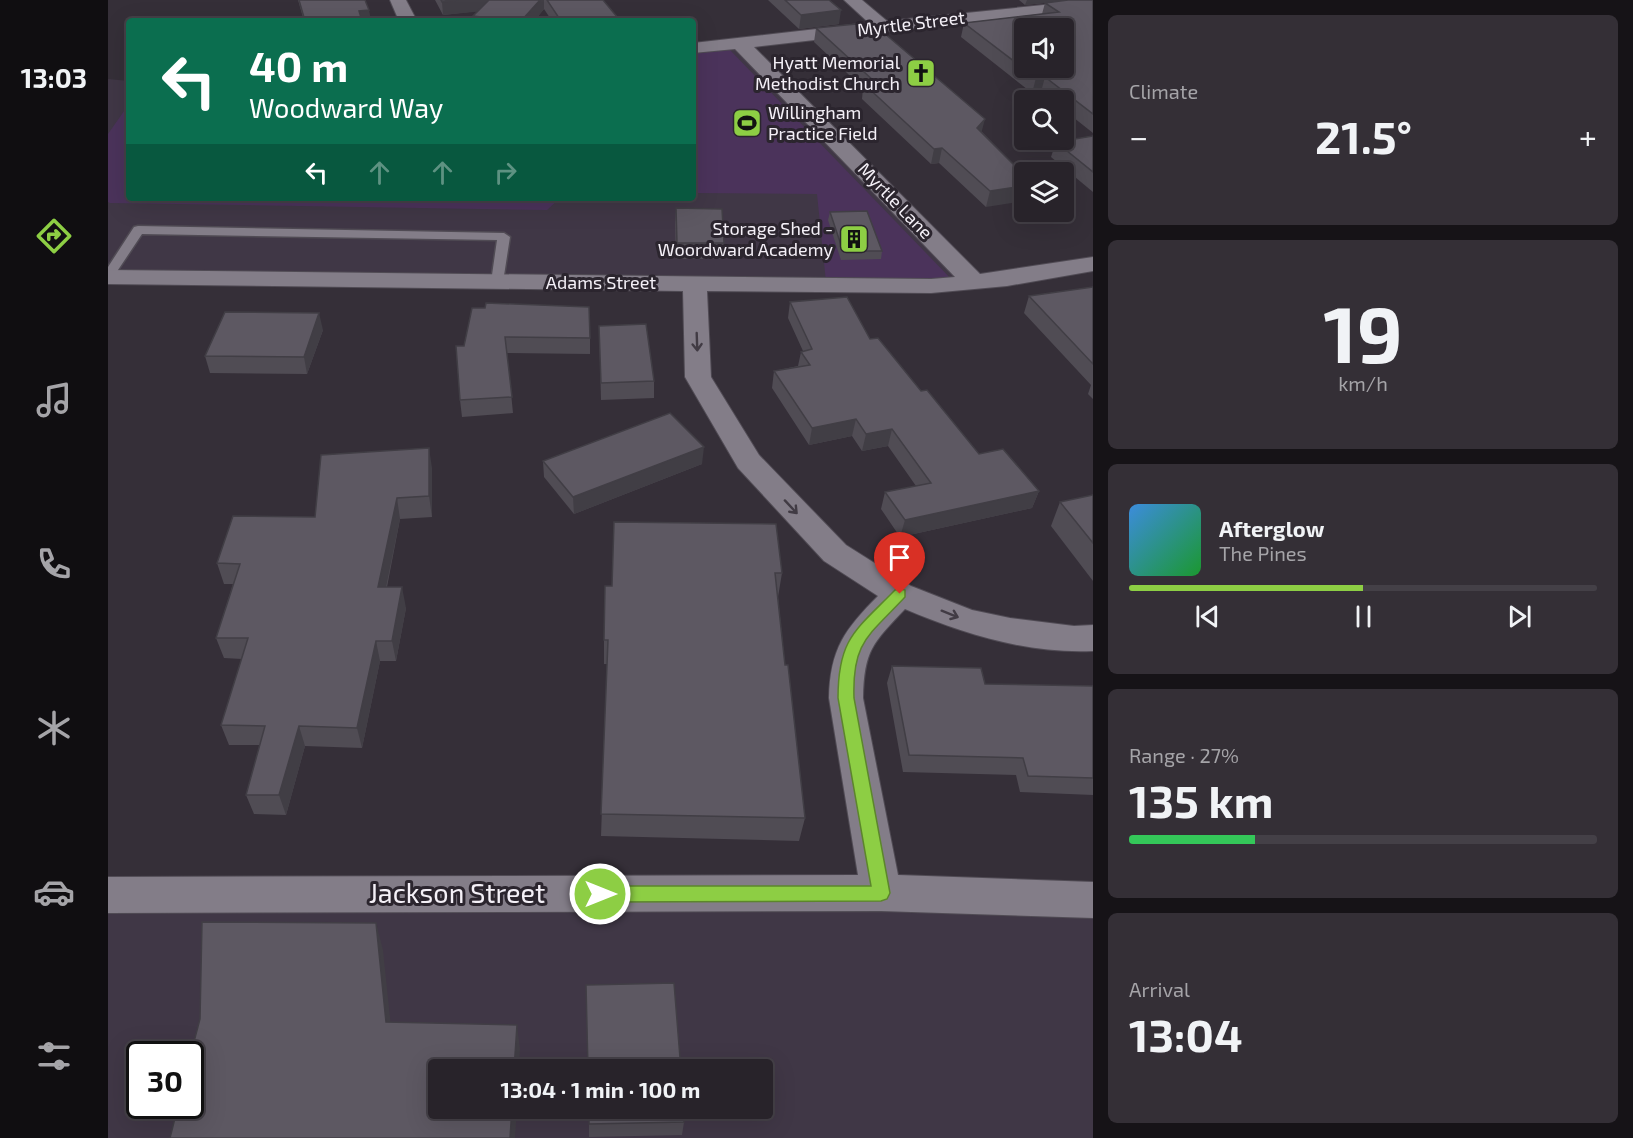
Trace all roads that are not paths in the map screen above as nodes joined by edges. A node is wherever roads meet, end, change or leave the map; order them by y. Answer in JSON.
{"nodes":[{"id":1,"x":398,"y":0,"type":"edge"},
{"id":2,"x":852,"y":0,"type":"edge"},
{"id":3,"x":1093,"y":3,"type":"edge"},
{"id":4,"x":407,"y":18,"type":"edge"},
{"id":5,"x":884,"y":27,"type":"junction"},
{"id":6,"x":740,"y":43,"type":"junction"},
{"id":7,"x":696,"y":48,"type":"edge"},
{"id":8,"x":1093,"y":264,"type":"edge"},
{"id":9,"x":108,"y":276,"type":"edge"},
{"id":10,"x":497,"y":282,"type":"junction"},
{"id":11,"x":974,"y":282,"type":"junction"},
{"id":12,"x":695,"y":284,"type":"junction"},
{"id":13,"x":900,"y":594,"type":"junction"},
{"id":14,"x":1093,"y":638,"type":"edge"},
{"id":15,"x":881,"y":893,"type":"junction"},
{"id":16,"x":108,"y":895,"type":"edge"},
{"id":17,"x":1093,"y":900,"type":"edge"}],
"edges":[{"from":1,"to":4,"type":"street"},
{"from":2,"to":5,"type":"street"},
{"from":3,"to":5,"type":"street","name":"Myrtle Street"},
{"from":5,"to":6,"type":"street","name":"Myrtle Street"},
{"from":6,"to":7,"type":"street","name":"Myrtle Street"},
{"from":6,"to":11,"type":"street","name":"Myrtle Lane"},
{"from":8,"to":11,"type":"street","name":"Adams Street"},
{"from":9,"to":10,"type":"street","name":"Adams Street"},
{"from":9,"to":10,"type":"lane"},
{"from":10,"to":12,"type":"street","name":"Adams Street"},
{"from":11,"to":12,"type":"street","name":"Adams Street"},
{"from":12,"to":13,"type":"street","one_way":true},
{"from":13,"to":14,"type":"street","one_way":true},
{"from":13,"to":15,"type":"street"},
{"from":15,"to":16,"type":"street","name":"Jackson Street"},
{"from":15,"to":17,"type":"street","name":"Jackson Street"}]}
